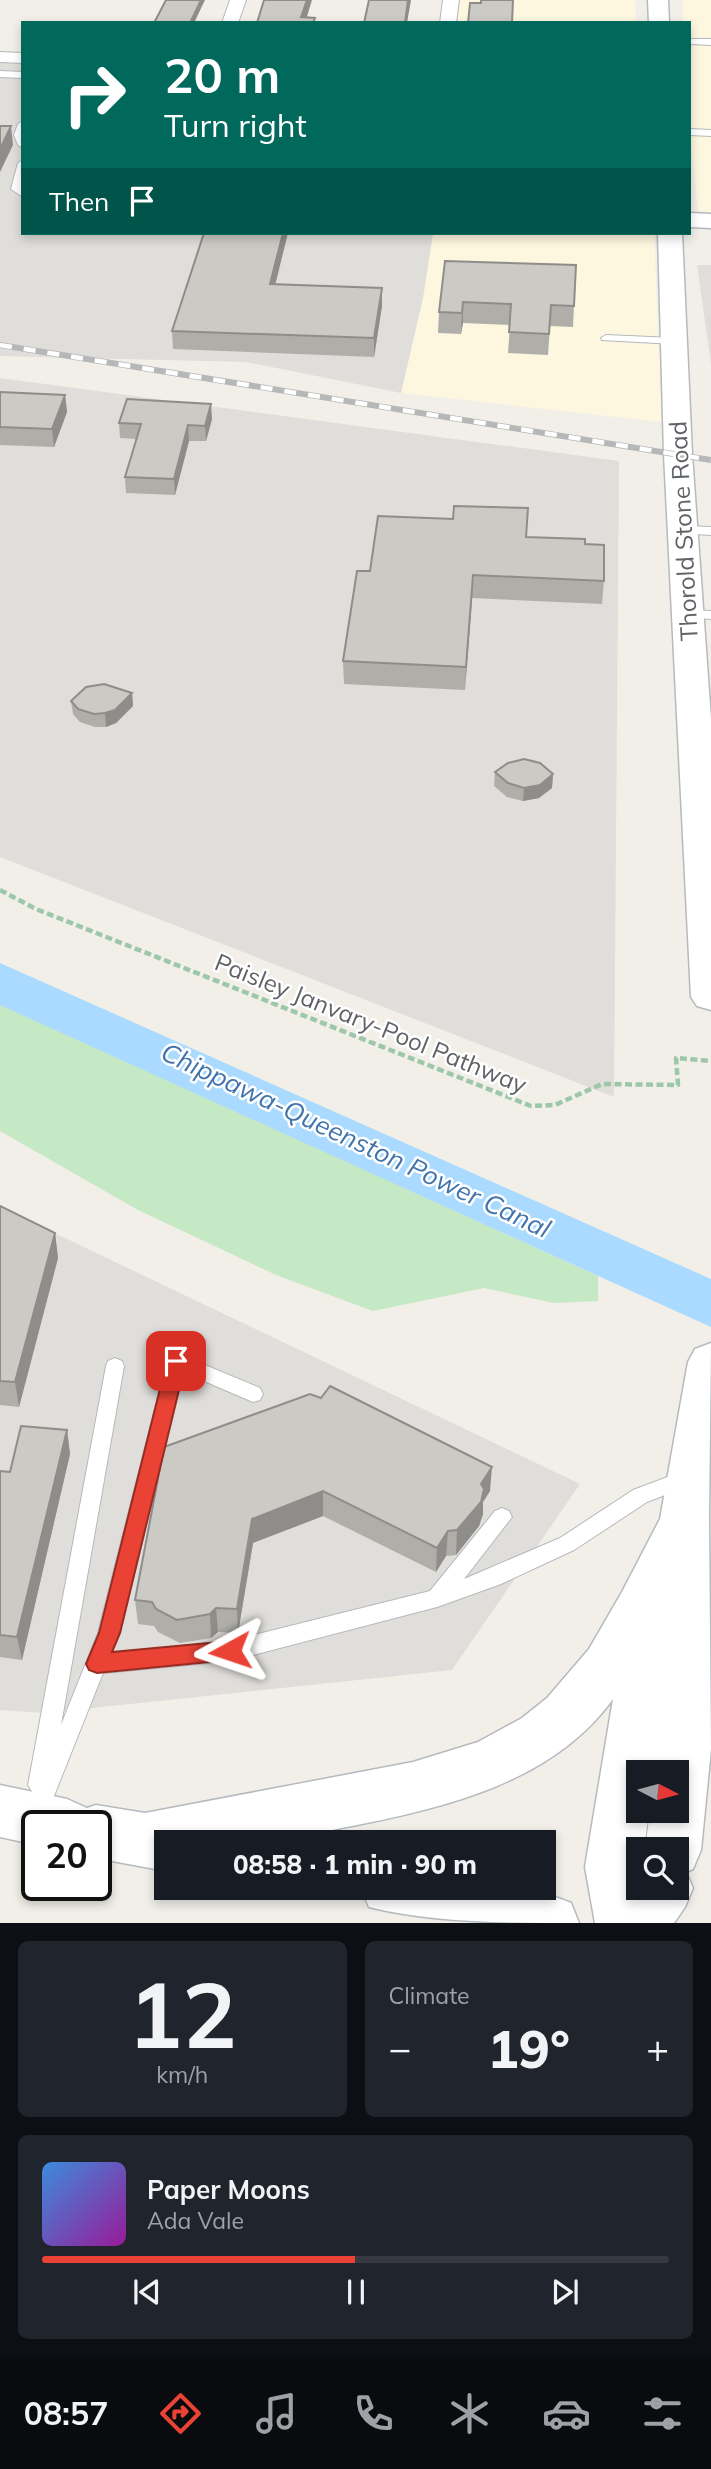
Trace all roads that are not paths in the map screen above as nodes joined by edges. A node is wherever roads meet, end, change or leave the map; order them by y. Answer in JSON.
{"nodes":[{"id":1,"x":238,"y":0,"type":"edge"},
{"id":2,"x":451,"y":0,"type":"edge"},
{"id":3,"x":659,"y":0,"type":"edge"},
{"id":4,"x":231,"y":21,"type":"edge"},
{"id":5,"x":448,"y":21,"type":"edge"},
{"id":6,"x":659,"y":21,"type":"edge"},
{"id":7,"x":691,"y":42,"type":"edge"},
{"id":8,"x":711,"y":43,"type":"edge"},
{"id":9,"x":0,"y":57,"type":"edge"},
{"id":10,"x":21,"y":58,"type":"edge"},
{"id":11,"x":0,"y":74,"type":"edge"},
{"id":12,"x":21,"y":75,"type":"edge"},
{"id":13,"x":691,"y":132,"type":"edge"},
{"id":14,"x":711,"y":133,"type":"edge"},
{"id":15,"x":21,"y":170,"type":"edge"},
{"id":16,"x":21,"y":193,"type":"edge"},
{"id":17,"x":691,"y":220,"type":"edge"},
{"id":18,"x":711,"y":220,"type":"edge"},
{"id":19,"x":670,"y":235,"type":"edge"},
{"id":20,"x":606,"y":338,"type":"dead end"},
{"id":21,"x":674,"y":341,"type":"junction"},
{"id":22,"x":697,"y":530,"type":"edge"},
{"id":23,"x":699,"y":615,"type":"edge"},
{"id":24,"x":703,"y":720,"type":"edge"},
{"id":25,"x":705,"y":801,"type":"edge"},
{"id":26,"x":707,"y":857,"type":"edge"},
{"id":27,"x":711,"y":997,"type":"edge"},
{"id":28,"x":711,"y":1362,"type":"edge"},
{"id":29,"x":116,"y":1366,"type":"dead end"},
{"id":30,"x":710,"y":1369,"type":"edge"},
{"id":31,"x":253,"y":1394,"type":"dead end"},
{"id":32,"x":688,"y":1498,"type":"junction"},
{"id":33,"x":502,"y":1517,"type":"dead end"},
{"id":34,"x":437,"y":1598,"type":"junction"},
{"id":35,"x":97,"y":1664,"type":"junction"},
{"id":36,"x":683,"y":1760,"type":"edge"},
{"id":37,"x":34,"y":1810,"type":"edge"},
{"id":38,"x":36,"y":1810,"type":"edge"},
{"id":39,"x":136,"y":1838,"type":"edge"},
{"id":40,"x":445,"y":1900,"type":"edge"},
{"id":41,"x":655,"y":1900,"type":"edge"},
{"id":42,"x":551,"y":1923,"type":"edge"},
{"id":43,"x":623,"y":1923,"type":"edge"},
{"id":44,"x":639,"y":1923,"type":"edge"}],
"edges":[{"from":1,"to":4,"type":"street"},
{"from":2,"to":5,"type":"street"},
{"from":3,"to":6,"type":"main road"},
{"from":7,"to":8,"type":"lane"},
{"from":9,"to":10,"type":"street"},
{"from":11,"to":12,"type":"lane"},
{"from":13,"to":14,"type":"lane"},
{"from":15,"to":16,"type":"lane"},
{"from":17,"to":18,"type":"main road"},
{"from":19,"to":21,"type":"main road","name":"Thorold Stone Road"},
{"from":20,"to":21,"type":"lane"},
{"from":21,"to":22,"type":"main road","name":"Thorold Stone Road"},
{"from":22,"to":23,"type":"main road","name":"Thorold Stone Road"},
{"from":23,"to":24,"type":"main road","name":"Thorold Stone Road"},
{"from":24,"to":25,"type":"main road","name":"Thorold Stone Road"},
{"from":25,"to":26,"type":"main road","name":"Thorold Stone Road"},
{"from":26,"to":27,"type":"main road","name":"Thorold Stone Road"},
{"from":28,"to":30,"type":"main road"},
{"from":29,"to":37,"type":"lane"},
{"from":30,"to":32,"type":"main road"},
{"from":31,"to":35,"type":"lane"},
{"from":32,"to":34,"type":"lane"},
{"from":32,"to":36,"type":"main road"},
{"from":32,"to":39,"type":"main road"},
{"from":32,"to":43,"type":"main road"},
{"from":33,"to":34,"type":"lane"},
{"from":34,"to":35,"type":"lane"},
{"from":35,"to":38,"type":"lane"},
{"from":40,"to":42,"type":"main road"},
{"from":41,"to":44,"type":"main road"}]}
